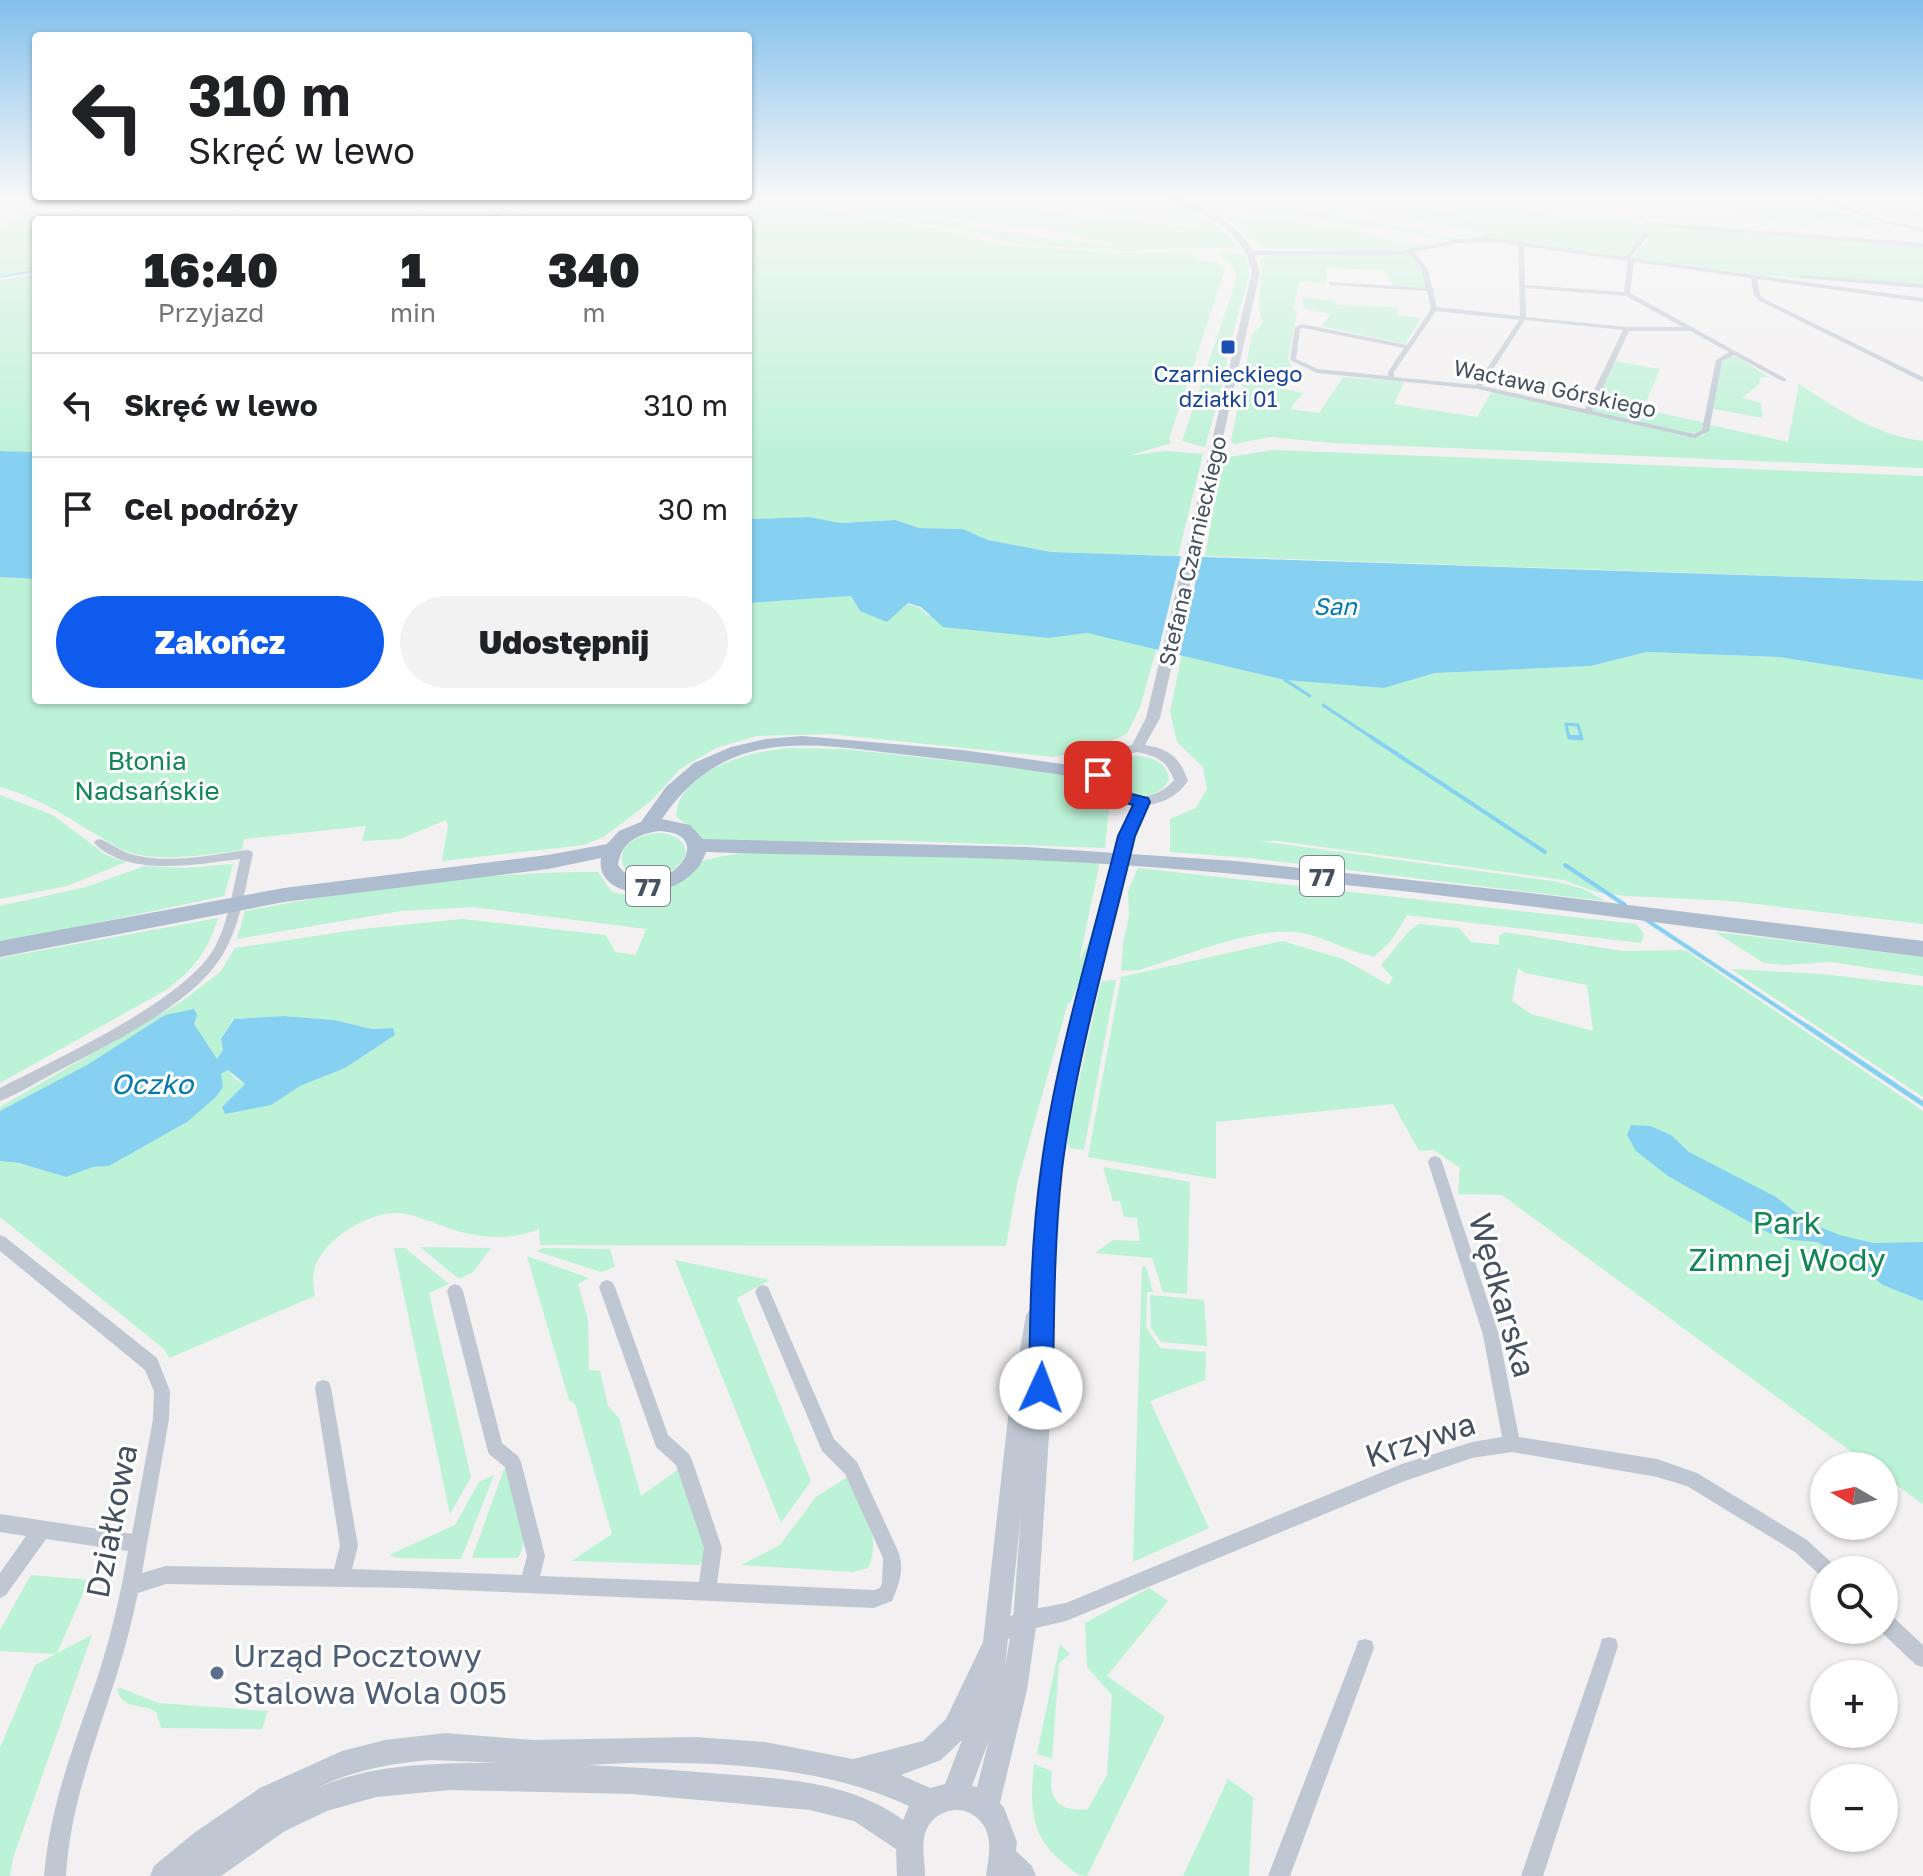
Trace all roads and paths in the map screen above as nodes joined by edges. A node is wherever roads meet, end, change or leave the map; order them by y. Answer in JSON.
{"nodes":[{"id":1,"x":1255,"y":283,"type":"edge"},
{"id":2,"x":1330,"y":283,"type":"dead end"},
{"id":3,"x":1429,"y":283,"type":"edge"},
{"id":4,"x":1522,"y":283,"type":"edge"},
{"id":5,"x":1627,"y":283,"type":"edge"},
{"id":6,"x":1755,"y":283,"type":"edge"},
{"id":7,"x":1787,"y":283,"type":"edge"},
{"id":8,"x":1875,"y":283,"type":"edge"},
{"id":9,"x":1522,"y":286,"type":"junction"},
{"id":10,"x":1923,"y":287,"type":"edge"},
{"id":11,"x":1432,"y":290,"type":"junction"},
{"id":12,"x":1627,"y":294,"type":"junction"},
{"id":13,"x":1901,"y":298,"type":"junction"},
{"id":14,"x":1923,"y":300,"type":"edge"},
{"id":15,"x":1434,"y":309,"type":"junction"},
{"id":16,"x":1523,"y":318,"type":"junction"},
{"id":17,"x":1627,"y":329,"type":"junction"},
{"id":18,"x":1690,"y":329,"type":"junction"},
{"id":19,"x":1409,"y":347,"type":"junction"},
{"id":20,"x":1733,"y":353,"type":"junction"},
{"id":21,"x":1391,"y":378,"type":"junction"},
{"id":22,"x":1784,"y":380,"type":"dead end"},
{"id":23,"x":1923,"y":380,"type":"edge"},
{"id":24,"x":1478,"y":387,"type":"junction"},
{"id":25,"x":1588,"y":411,"type":"junction"},
{"id":26,"x":1153,"y":718,"type":"junction"},
{"id":27,"x":1137,"y":748,"type":"junction"},
{"id":28,"x":1154,"y":751,"type":"junction"},
{"id":29,"x":1099,"y":770,"type":"junction"},
{"id":30,"x":682,"y":782,"type":"junction"},
{"id":31,"x":1124,"y":799,"type":"junction"},
{"id":32,"x":1142,"y":802,"type":"junction"},
{"id":33,"x":670,"y":825,"type":"junction"},
{"id":34,"x":648,"y":826,"type":"junction"},
{"id":35,"x":1126,"y":836,"type":"junction"},
{"id":36,"x":100,"y":843,"type":"dead end"},
{"id":37,"x":696,"y":853,"type":"junction"},
{"id":38,"x":610,"y":857,"type":"junction"},
{"id":39,"x":0,"y":949,"type":"edge"},
{"id":40,"x":1923,"y":949,"type":"edge"},
{"id":41,"x":0,"y":1095,"type":"edge"},
{"id":42,"x":1435,"y":1162,"type":"dead end"},
{"id":43,"x":0,"y":1242,"type":"edge"},
{"id":44,"x":1042,"y":1282,"type":"junction"},
{"id":45,"x":607,"y":1287,"type":"dead end"},
{"id":46,"x":455,"y":1291,"type":"dead end"},
{"id":47,"x":763,"y":1292,"type":"dead end"},
{"id":48,"x":323,"y":1388,"type":"dead end"},
{"id":49,"x":1512,"y":1444,"type":"junction"},
{"id":50,"x":0,"y":1523,"type":"edge"},
{"id":51,"x":41,"y":1530,"type":"junction"},
{"id":52,"x":139,"y":1544,"type":"junction"},
{"id":53,"x":1812,"y":1556,"type":"edge"},
{"id":54,"x":341,"y":1578,"type":"junction"},
{"id":55,"x":529,"y":1584,"type":"junction"},
{"id":56,"x":130,"y":1586,"type":"junction"},
{"id":57,"x":0,"y":1589,"type":"edge"},
{"id":58,"x":707,"y":1591,"type":"junction"},
{"id":59,"x":1025,"y":1620,"type":"junction"},
{"id":60,"x":1898,"y":1635,"type":"edge"},
{"id":61,"x":997,"y":1636,"type":"junction"},
{"id":62,"x":1609,"y":1646,"type":"dead end"},
{"id":63,"x":1365,"y":1648,"type":"dead end"},
{"id":64,"x":1923,"y":1658,"type":"edge"},
{"id":65,"x":854,"y":1771,"type":"junction"},
{"id":66,"x":942,"y":1798,"type":"junction"},
{"id":67,"x":986,"y":1806,"type":"junction"},
{"id":68,"x":909,"y":1842,"type":"junction"},
{"id":69,"x":1008,"y":1870,"type":"edge"},
{"id":70,"x":55,"y":1876,"type":"edge"},
{"id":71,"x":164,"y":1876,"type":"edge"},
{"id":72,"x":198,"y":1876,"type":"edge"},
{"id":73,"x":911,"y":1876,"type":"edge"},
{"id":74,"x":1279,"y":1876,"type":"edge"},
{"id":75,"x":1532,"y":1876,"type":"edge"}],
"edges":[{"from":1,"to":26,"type":"street","name":"Stefana Czarnieckiego"},
{"from":2,"to":11,"type":"street"},
{"from":3,"to":11,"type":"street"},
{"from":4,"to":9,"type":"street"},
{"from":5,"to":12,"type":"street"},
{"from":6,"to":23,"type":"street"},
{"from":7,"to":13,"type":"street"},
{"from":8,"to":10,"type":"street"},
{"from":9,"to":12,"type":"street"},
{"from":9,"to":16,"type":"street"},
{"from":10,"to":13,"type":"street"},
{"from":11,"to":15,"type":"street"},
{"from":12,"to":18,"type":"street"},
{"from":13,"to":14,"type":"street"},
{"from":15,"to":16,"type":"street"},
{"from":15,"to":19,"type":"street"},
{"from":16,"to":17,"type":"street"},
{"from":16,"to":24,"type":"street"},
{"from":17,"to":18,"type":"street"},
{"from":17,"to":25,"type":"street"},
{"from":18,"to":20,"type":"street"},
{"from":19,"to":21,"type":"street"},
{"from":19,"to":21,"type":"street","name":"Wacława Górskiego"},
{"from":20,"to":22,"type":"street"},
{"from":20,"to":25,"type":"street","name":"Wacława Górskiego"},
{"from":21,"to":24,"type":"street","name":"Wacława Górskiego"},
{"from":24,"to":25,"type":"street","name":"Wacława Górskiego"},
{"from":26,"to":27,"type":"street","name":"Stefana Czarnieckiego"},
{"from":26,"to":28,"type":"street","name":"Stefana Czarnieckiego"},
{"from":27,"to":28,"type":"street"},
{"from":27,"to":29,"type":"street"},
{"from":28,"to":32,"type":"street"},
{"from":29,"to":30,"type":"main road"},
{"from":29,"to":31,"type":"street"},
{"from":30,"to":33,"type":"main road"},
{"from":30,"to":34,"type":"main road"},
{"from":31,"to":32,"type":"street"},
{"from":31,"to":35,"type":"street"},
{"from":32,"to":35,"type":"street"},
{"from":33,"to":34,"type":"main road","number":"77"},
{"from":33,"to":37,"type":"main road","number":"77"},
{"from":34,"to":38,"type":"main road","number":"77"},
{"from":35,"to":44,"type":"street"},
{"from":36,"to":41,"type":"street"},
{"from":37,"to":38,"type":"main road","number":"77"},
{"from":37,"to":40,"type":"main road","number":"77"},
{"from":38,"to":39,"type":"main road","number":"77"},
{"from":42,"to":49,"type":"street","name":"Wędkarska"},
{"from":43,"to":52,"type":"street","name":"Działkowa"},
{"from":44,"to":59,"type":"street"},
{"from":44,"to":61,"type":"street"},
{"from":45,"to":58,"type":"street"},
{"from":46,"to":55,"type":"street"},
{"from":47,"to":58,"type":"street"},
{"from":48,"to":54,"type":"street"},
{"from":49,"to":53,"type":"street","name":"Krzywa"},
{"from":49,"to":59,"type":"street","name":"Krzywa"},
{"from":50,"to":51,"type":"street"},
{"from":51,"to":52,"type":"street"},
{"from":51,"to":57,"type":"street"},
{"from":52,"to":56,"type":"street","name":"Działkowa"},
{"from":54,"to":55,"type":"street"},
{"from":54,"to":56,"type":"street"},
{"from":55,"to":58,"type":"street"},
{"from":56,"to":70,"type":"street","name":"Działkowa"},
{"from":59,"to":61,"type":"street","name":"Krzywa"},
{"from":59,"to":67,"type":"street"},
{"from":60,"to":64,"type":"street"},
{"from":61,"to":65,"type":"street"},
{"from":61,"to":66,"type":"street"},
{"from":62,"to":75,"type":"street"},
{"from":63,"to":74,"type":"street"},
{"from":65,"to":66,"type":"street"},
{"from":65,"to":71,"type":"street"},
{"from":66,"to":67,"type":"street"},
{"from":66,"to":68,"type":"street"},
{"from":67,"to":69,"type":"street"},
{"from":68,"to":72,"type":"street"},
{"from":68,"to":73,"type":"street"}]}
